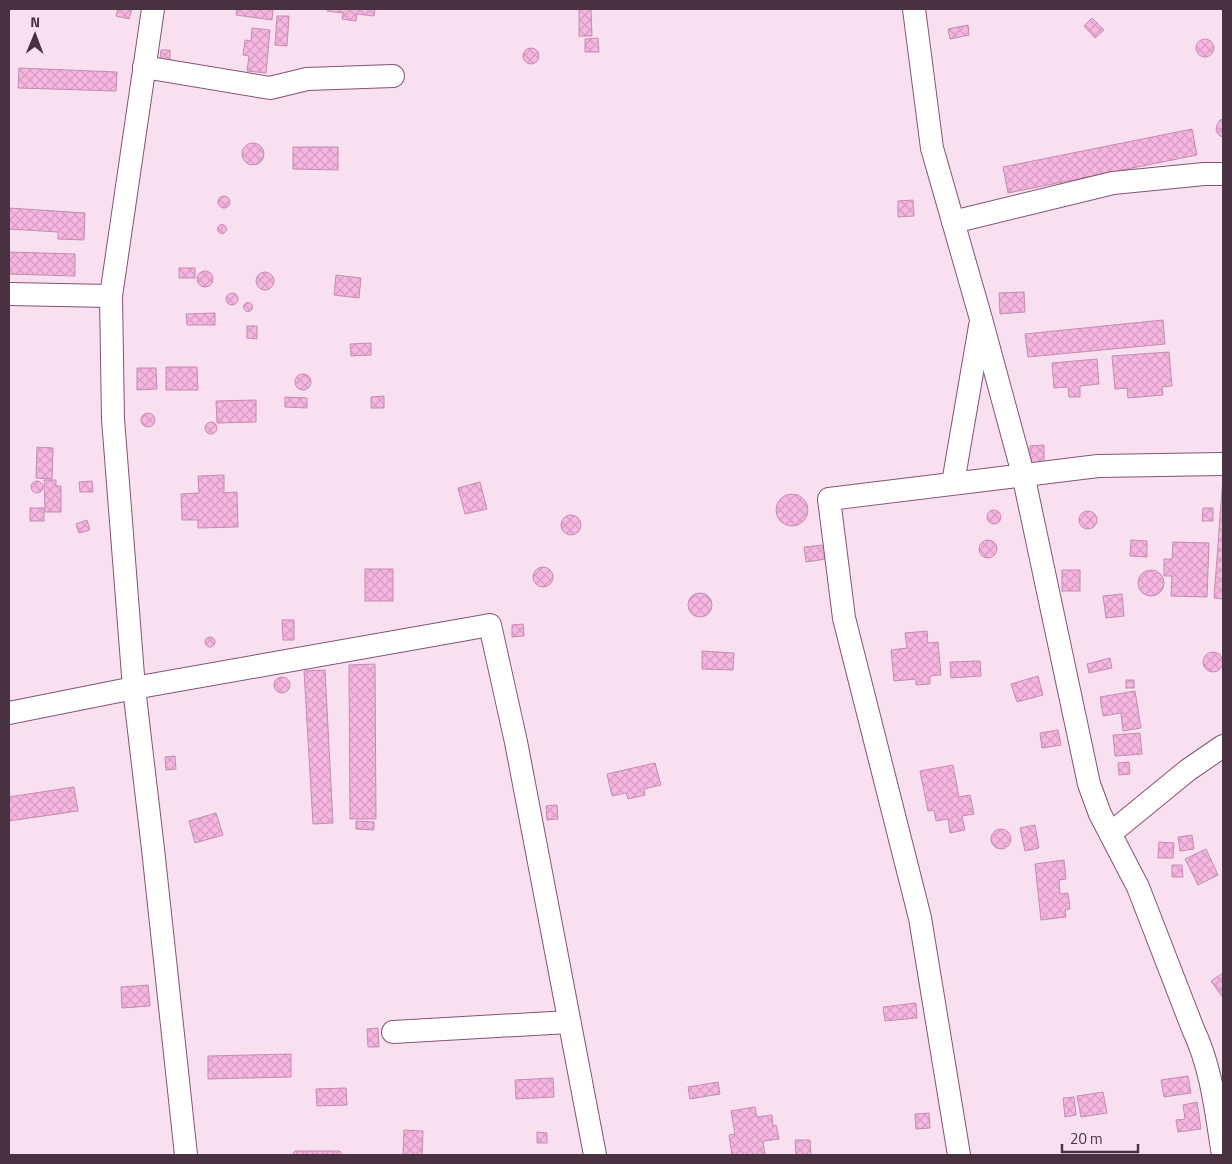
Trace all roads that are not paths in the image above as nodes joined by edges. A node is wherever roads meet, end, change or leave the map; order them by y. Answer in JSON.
{"nodes":[{"id":1,"x":153,"y":9,"type":"edge"},
{"id":2,"x":914,"y":9,"type":"edge"},
{"id":3,"x":144,"y":66,"type":"junction"},
{"id":4,"x":394,"y":76,"type":"dead end"},
{"id":5,"x":1223,"y":174,"type":"edge"},
{"id":6,"x":953,"y":222,"type":"junction"},
{"id":7,"x":9,"y":294,"type":"edge"},
{"id":8,"x":110,"y":296,"type":"junction"},
{"id":9,"x":981,"y":319,"type":"junction"},
{"id":10,"x":1223,"y":464,"type":"edge"},
{"id":11,"x":1023,"y":474,"type":"junction"},
{"id":12,"x":954,"y":482,"type":"junction"},
{"id":13,"x":134,"y":688,"type":"junction"},
{"id":14,"x":9,"y":713,"type":"edge"},
{"id":15,"x":1223,"y":746,"type":"edge"},
{"id":16,"x":1111,"y":833,"type":"junction"},
{"id":17,"x":569,"y":1022,"type":"junction"},
{"id":18,"x":393,"y":1032,"type":"dead end"},
{"id":19,"x":186,"y":1155,"type":"edge"},
{"id":20,"x":595,"y":1155,"type":"edge"},
{"id":21,"x":959,"y":1155,"type":"edge"},
{"id":22,"x":1223,"y":1155,"type":"edge"}],
"edges":[{"from":1,"to":3,"type":"street"},
{"from":2,"to":6,"type":"street"},
{"from":3,"to":4,"type":"street"},
{"from":3,"to":8,"type":"street"},
{"from":5,"to":6,"type":"street"},
{"from":6,"to":9,"type":"street"},
{"from":7,"to":8,"type":"street"},
{"from":8,"to":13,"type":"street"},
{"from":9,"to":11,"type":"street"},
{"from":9,"to":12,"type":"street"},
{"from":10,"to":11,"type":"street"},
{"from":11,"to":12,"type":"street"},
{"from":11,"to":16,"type":"street"},
{"from":12,"to":21,"type":"street"},
{"from":13,"to":14,"type":"street"},
{"from":13,"to":17,"type":"street"},
{"from":13,"to":19,"type":"street"},
{"from":15,"to":16,"type":"street"},
{"from":16,"to":22,"type":"street"},
{"from":17,"to":18,"type":"street"},
{"from":17,"to":20,"type":"street"}]}
